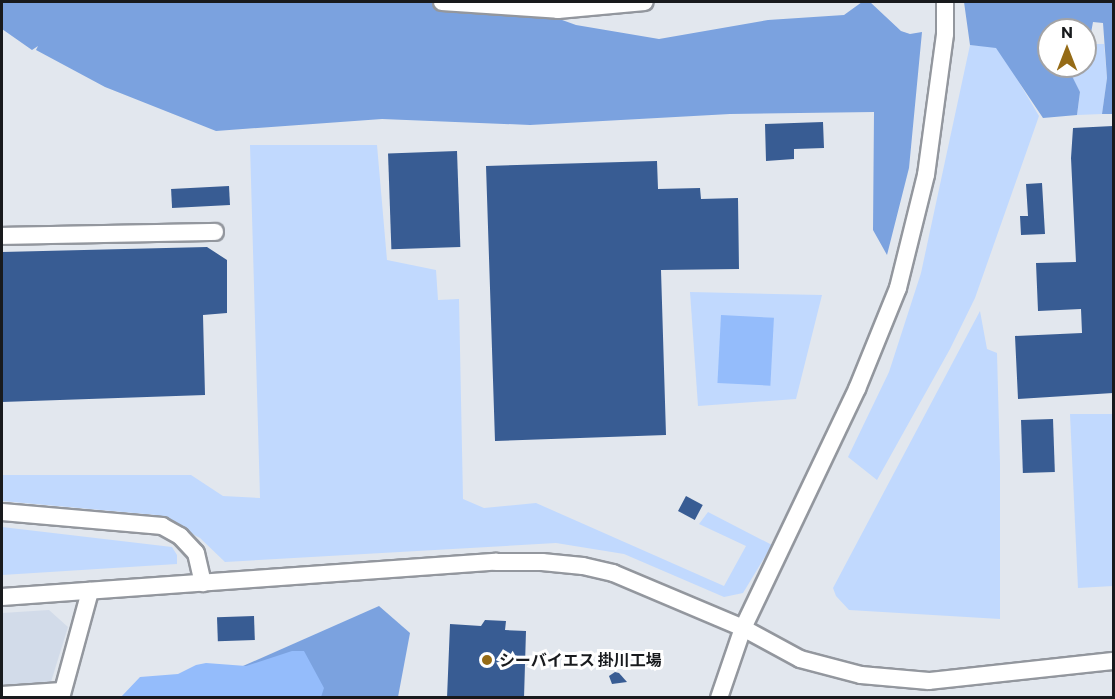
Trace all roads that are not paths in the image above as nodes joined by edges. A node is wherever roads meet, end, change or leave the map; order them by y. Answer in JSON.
{"nodes":[{"id":1,"x":442,"y":2,"type":"edge"},
{"id":2,"x":645,"y":2,"type":"edge"},
{"id":3,"x":945,"y":2,"type":"edge"},
{"id":4,"x":215,"y":232,"type":"dead end"},
{"id":5,"x":2,"y":236,"type":"edge"},
{"id":6,"x":2,"y":512,"type":"edge"},
{"id":7,"x":203,"y":583,"type":"junction"},
{"id":8,"x":90,"y":591,"type":"junction"},
{"id":9,"x":2,"y":597,"type":"edge"},
{"id":10,"x":743,"y":628,"type":"junction"},
{"id":11,"x":1113,"y":661,"type":"edge"},
{"id":12,"x":62,"y":694,"type":"edge"},
{"id":13,"x":2,"y":695,"type":"edge"},
{"id":14,"x":719,"y":698,"type":"edge"}],
"edges":[{"from":1,"to":2,"type":"street"},
{"from":3,"to":10,"type":"street"},
{"from":4,"to":5,"type":"street"},
{"from":6,"to":7,"type":"street"},
{"from":7,"to":8,"type":"street"},
{"from":7,"to":10,"type":"street"},
{"from":8,"to":9,"type":"street"},
{"from":8,"to":12,"type":"street"},
{"from":10,"to":11,"type":"street"},
{"from":10,"to":14,"type":"street"},
{"from":12,"to":13,"type":"street"}]}
